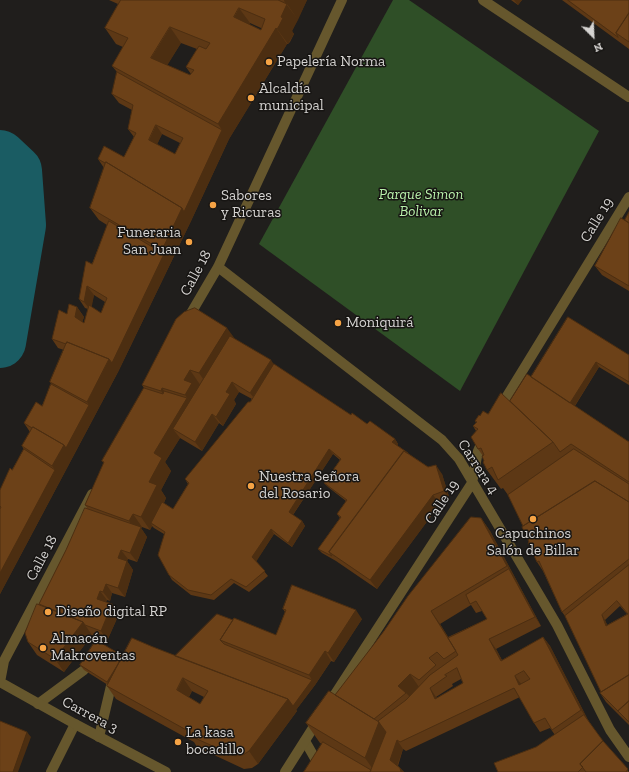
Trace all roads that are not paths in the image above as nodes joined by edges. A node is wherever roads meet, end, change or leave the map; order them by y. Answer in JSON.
{"nodes":[{"id":1,"x":342,"y":0,"type":"edge"},
{"id":2,"x":483,"y":0,"type":"edge"},
{"id":3,"x":629,"y":98,"type":"edge"},
{"id":4,"x":629,"y":197,"type":"edge"},
{"id":5,"x":218,"y":267,"type":"junction"},
{"id":6,"x":183,"y":328,"type":"edge"},
{"id":7,"x":495,"y":416,"type":"edge"},
{"id":8,"x":488,"y":430,"type":"edge"},
{"id":9,"x":472,"y":483,"type":"junction"},
{"id":10,"x":96,"y":486,"type":"edge"},
{"id":11,"x":84,"y":670,"type":"edge"},
{"id":12,"x":0,"y":682,"type":"edge"},
{"id":13,"x":111,"y":686,"type":"edge"},
{"id":14,"x":38,"y":704,"type":"junction"},
{"id":15,"x":76,"y":724,"type":"junction"},
{"id":16,"x":99,"y":737,"type":"junction"},
{"id":17,"x":305,"y":741,"type":"junction"},
{"id":18,"x":629,"y":757,"type":"edge"},
{"id":19,"x":317,"y":762,"type":"edge"},
{"id":20,"x":51,"y":772,"type":"edge"},
{"id":21,"x":166,"y":772,"type":"edge"},
{"id":22,"x":285,"y":772,"type":"edge"}],
"edges":[{"from":1,"to":5,"type":"street","name":"Calle 18"},
{"from":2,"to":3,"type":"street"},
{"from":4,"to":7,"type":"street","name":"Calle 19"},
{"from":5,"to":6,"type":"street","name":"Calle 18"},
{"from":5,"to":9,"type":"street","name":"Carrera 4"},
{"from":8,"to":9,"type":"street","name":"Calle 19"},
{"from":9,"to":17,"type":"street","name":"Calle 19"},
{"from":9,"to":18,"type":"street","name":"Carrera 4"},
{"from":10,"to":12,"type":"street","name":"Calle 18"},
{"from":11,"to":14,"type":"street"},
{"from":12,"to":14,"type":"street","name":"Carrera 3"},
{"from":13,"to":16,"type":"street"},
{"from":14,"to":15,"type":"street","name":"Carrera 3"},
{"from":15,"to":16,"type":"street","name":"Carrera 3"},
{"from":15,"to":20,"type":"street"},
{"from":16,"to":21,"type":"street","name":"Carrera 3"},
{"from":17,"to":19,"type":"street"},
{"from":17,"to":22,"type":"street","name":"Calle 19"}]}
